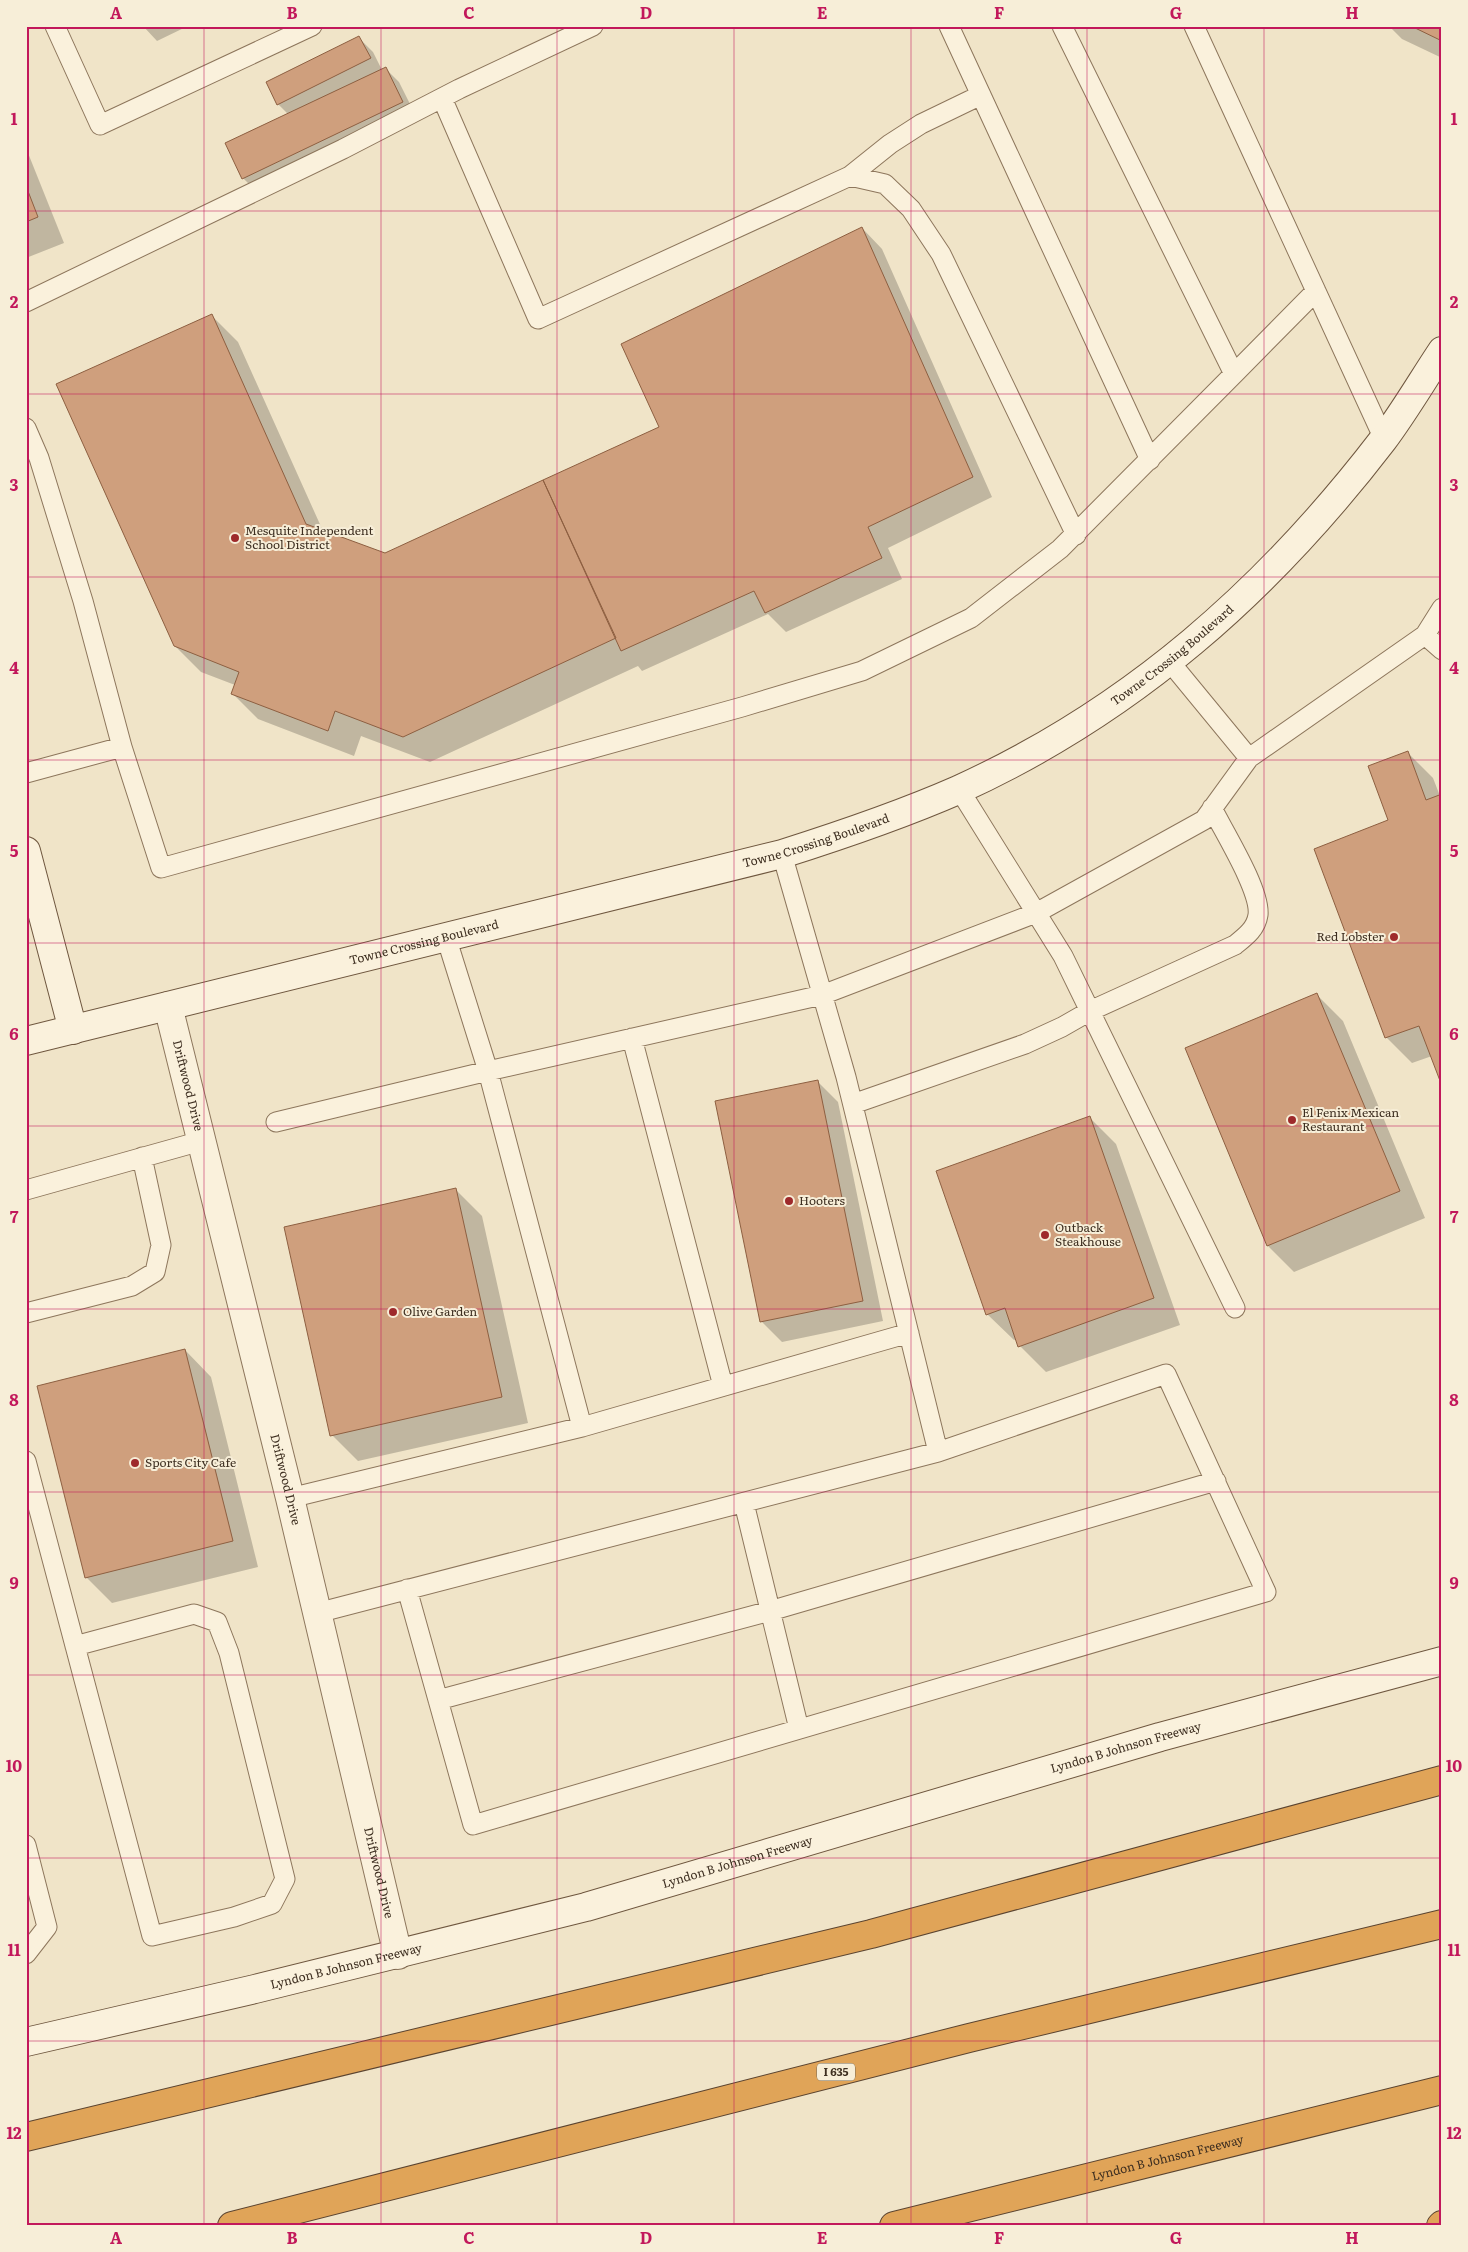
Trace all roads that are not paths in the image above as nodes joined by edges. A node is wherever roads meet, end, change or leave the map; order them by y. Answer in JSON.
{"nodes":[{"id":1,"x":54,"y":26,"type":"edge"},
{"id":2,"x":312,"y":26,"type":"edge"},
{"id":3,"x":593,"y":26,"type":"edge"},
{"id":4,"x":949,"y":26,"type":"edge"},
{"id":5,"x":1062,"y":26,"type":"edge"},
{"id":6,"x":1194,"y":26,"type":"edge"},
{"id":7,"x":981,"y":95,"type":"junction"},
{"id":8,"x":442,"y":98,"type":"junction"},
{"id":9,"x":850,"y":176,"type":"junction"},
{"id":10,"x":1316,"y":292,"type":"junction"},
{"id":11,"x":26,"y":302,"type":"edge"},
{"id":12,"x":1442,"y":351,"type":"edge"},
{"id":13,"x":1234,"y":374,"type":"junction"},
{"id":14,"x":26,"y":428,"type":"edge"},
{"id":15,"x":1384,"y":439,"type":"junction"},
{"id":16,"x":1150,"y":460,"type":"junction"},
{"id":17,"x":1076,"y":535,"type":"junction"},
{"id":18,"x":1442,"y":608,"type":"edge"},
{"id":19,"x":1425,"y":635,"type":"junction"},
{"id":20,"x":1442,"y":650,"type":"edge"},
{"id":21,"x":1170,"y":662,"type":"junction"},
{"id":22,"x":122,"y":747,"type":"junction"},
{"id":23,"x":1249,"y":758,"type":"junction"},
{"id":24,"x":26,"y":774,"type":"edge"},
{"id":25,"x":959,"y":789,"type":"junction"},
{"id":26,"x":1212,"y":808,"type":"junction"},
{"id":27,"x":26,"y":851,"type":"edge"},
{"id":28,"x":782,"y":854,"type":"junction"},
{"id":29,"x":1036,"y":912,"type":"junction"},
{"id":30,"x":446,"y":937,"type":"junction"},
{"id":31,"x":822,"y":995,"type":"junction"},
{"id":32,"x":168,"y":1006,"type":"junction"},
{"id":33,"x":1090,"y":1010,"type":"junction"},
{"id":34,"x":73,"y":1030,"type":"junction"},
{"id":35,"x":632,"y":1038,"type":"junction"},
{"id":36,"x":26,"y":1041,"type":"edge"},
{"id":37,"x":488,"y":1071,"type":"junction"},
{"id":38,"x":853,"y":1104,"type":"junction"},
{"id":39,"x":276,"y":1122,"type":"dead end"},
{"id":40,"x":200,"y":1141,"type":"junction"},
{"id":41,"x":142,"y":1157,"type":"junction"},
{"id":42,"x":26,"y":1190,"type":"edge"},
{"id":43,"x":1235,"y":1308,"type":"dead end"},
{"id":44,"x":26,"y":1313,"type":"edge"},
{"id":45,"x":909,"y":1333,"type":"junction"},
{"id":46,"x":723,"y":1386,"type":"junction"},
{"id":47,"x":582,"y":1428,"type":"junction"},
{"id":48,"x":938,"y":1452,"type":"junction"},
{"id":49,"x":26,"y":1461,"type":"edge"},
{"id":50,"x":1216,"y":1481,"type":"junction"},
{"id":51,"x":290,"y":1498,"type":"junction"},
{"id":52,"x":744,"y":1503,"type":"junction"},
{"id":53,"x":407,"y":1589,"type":"junction"},
{"id":54,"x":770,"y":1611,"type":"junction"},
{"id":55,"x":317,"y":1613,"type":"junction"},
{"id":56,"x":75,"y":1646,"type":"junction"},
{"id":57,"x":1442,"y":1661,"type":"edge"},
{"id":58,"x":438,"y":1700,"type":"junction"},
{"id":59,"x":799,"y":1729,"type":"junction"},
{"id":60,"x":1442,"y":1780,"type":"edge"},
{"id":61,"x":26,"y":1845,"type":"edge"},
{"id":62,"x":1442,"y":1924,"type":"edge"},
{"id":63,"x":26,"y":1954,"type":"edge"},
{"id":64,"x":398,"y":1955,"type":"junction"},
{"id":65,"x":26,"y":2042,"type":"edge"},
{"id":66,"x":1442,"y":2090,"type":"edge"},
{"id":67,"x":26,"y":2137,"type":"edge"},
{"id":68,"x":232,"y":2226,"type":"edge"},
{"id":69,"x":894,"y":2226,"type":"edge"}],
"edges":[{"from":1,"to":2,"type":"lane"},
{"from":3,"to":8,"type":"lane"},
{"from":4,"to":7,"type":"lane"},
{"from":5,"to":13,"type":"lane"},
{"from":6,"to":10,"type":"lane"},
{"from":7,"to":9,"type":"lane"},
{"from":7,"to":16,"type":"lane"},
{"from":8,"to":9,"type":"lane"},
{"from":8,"to":11,"type":"lane"},
{"from":9,"to":17,"type":"lane"},
{"from":10,"to":13,"type":"lane"},
{"from":10,"to":15,"type":"lane"},
{"from":12,"to":15,"type":"street","name":"Towne Crossing Boulevard"},
{"from":13,"to":16,"type":"lane"},
{"from":14,"to":22,"type":"lane"},
{"from":15,"to":21,"type":"street","name":"Towne Crossing Boulevard"},
{"from":16,"to":17,"type":"lane"},
{"from":17,"to":22,"type":"lane"},
{"from":18,"to":19,"type":"lane"},
{"from":19,"to":20,"type":"lane"},
{"from":19,"to":23,"type":"lane"},
{"from":21,"to":23,"type":"lane"},
{"from":21,"to":25,"type":"street","name":"Towne Crossing Boulevard"},
{"from":22,"to":24,"type":"lane"},
{"from":23,"to":26,"type":"lane"},
{"from":25,"to":28,"type":"street","name":"Towne Crossing Boulevard"},
{"from":25,"to":29,"type":"lane"},
{"from":26,"to":29,"type":"lane"},
{"from":26,"to":33,"type":"lane"},
{"from":27,"to":34,"type":"street"},
{"from":28,"to":30,"type":"street","name":"Towne Crossing Boulevard"},
{"from":28,"to":31,"type":"lane"},
{"from":29,"to":31,"type":"lane"},
{"from":29,"to":33,"type":"lane"},
{"from":30,"to":32,"type":"street","name":"Towne Crossing Boulevard"},
{"from":30,"to":37,"type":"lane"},
{"from":31,"to":35,"type":"lane"},
{"from":31,"to":38,"type":"lane"},
{"from":32,"to":34,"type":"street","name":"Towne Crossing Boulevard"},
{"from":32,"to":40,"type":"street","name":"Driftwood Drive"},
{"from":33,"to":38,"type":"lane"},
{"from":33,"to":43,"type":"lane"},
{"from":34,"to":36,"type":"street","name":"Towne Crossing Boulevard"},
{"from":35,"to":37,"type":"lane"},
{"from":35,"to":46,"type":"lane"},
{"from":37,"to":39,"type":"lane"},
{"from":37,"to":47,"type":"lane"},
{"from":38,"to":45,"type":"lane"},
{"from":40,"to":41,"type":"lane"},
{"from":40,"to":51,"type":"street","name":"Driftwood Drive"},
{"from":41,"to":42,"type":"lane"},
{"from":41,"to":44,"type":"lane"},
{"from":45,"to":46,"type":"lane"},
{"from":45,"to":48,"type":"lane"},
{"from":46,"to":47,"type":"lane"},
{"from":47,"to":51,"type":"lane"},
{"from":48,"to":50,"type":"lane"},
{"from":48,"to":52,"type":"lane"},
{"from":49,"to":56,"type":"lane"},
{"from":50,"to":54,"type":"lane"},
{"from":50,"to":59,"type":"lane"},
{"from":51,"to":55,"type":"street","name":"Driftwood Drive"},
{"from":52,"to":53,"type":"lane"},
{"from":52,"to":54,"type":"lane"},
{"from":53,"to":55,"type":"lane"},
{"from":53,"to":58,"type":"lane"},
{"from":54,"to":58,"type":"lane"},
{"from":54,"to":59,"type":"lane"},
{"from":55,"to":64,"type":"street","name":"Driftwood Drive"},
{"from":56,"to":56,"type":"lane"},
{"from":57,"to":64,"type":"street","name":"Lyndon B Johnson Freeway"},
{"from":58,"to":59,"type":"lane"},
{"from":60,"to":67,"type":"highway"},
{"from":61,"to":63,"type":"lane"},
{"from":62,"to":68,"type":"highway","number":"I 635"},
{"from":64,"to":65,"type":"street","name":"Lyndon B Johnson Freeway"},
{"from":66,"to":69,"type":"highway","name":"Lyndon B Johnson Freeway"}]}
